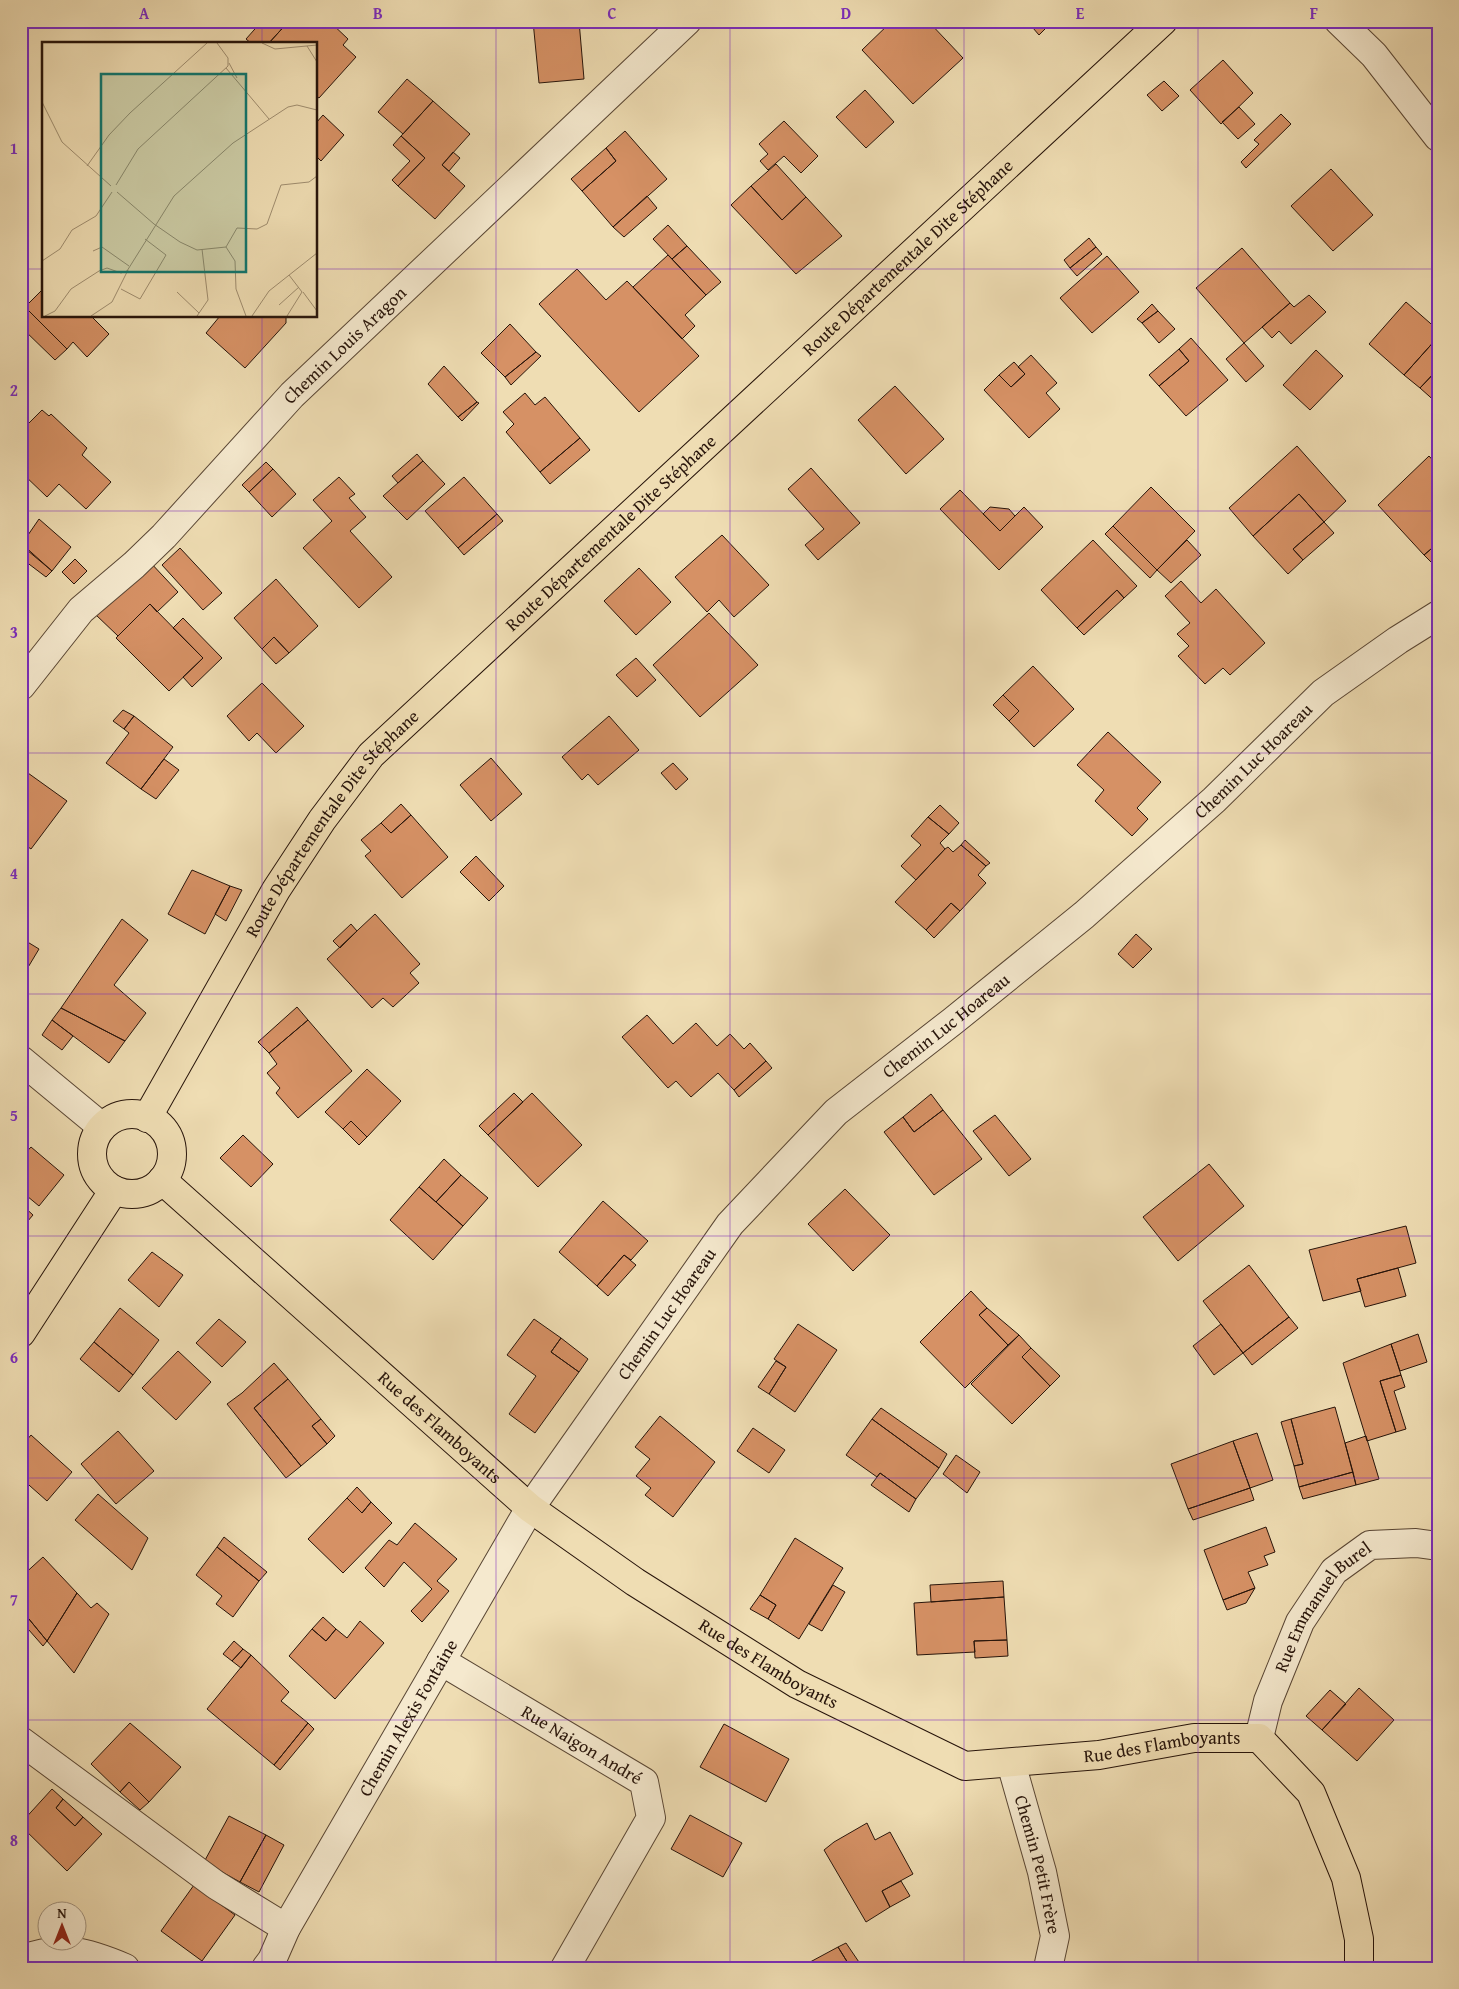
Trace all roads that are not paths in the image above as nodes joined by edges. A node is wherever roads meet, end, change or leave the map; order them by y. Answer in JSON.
{"nodes":[{"id":1,"x":687,"y":21,"type":"edge"},
{"id":2,"x":1163,"y":21,"type":"edge"},
{"id":3,"x":1339,"y":21,"type":"edge"},
{"id":4,"x":1361,"y":21,"type":"edge"},
{"id":5,"x":1374,"y":56,"type":"junction"},
{"id":6,"x":1438,"y":137,"type":"edge"},
{"id":7,"x":1438,"y":615,"type":"edge"},
{"id":8,"x":21,"y":686,"type":"edge"},
{"id":9,"x":21,"y":1060,"type":"edge"},
{"id":10,"x":147,"y":1118,"type":"junction"},
{"id":11,"x":102,"y":1127,"type":"junction"},
{"id":12,"x":162,"y":1180,"type":"junction"},
{"id":13,"x":114,"y":1190,"type":"junction"},
{"id":14,"x":21,"y":1333,"type":"edge"},
{"id":15,"x":530,"y":1508,"type":"junction"},
{"id":16,"x":1438,"y":1546,"type":"edge"},
{"id":17,"x":441,"y":1661,"type":"junction"},
{"id":18,"x":1258,"y":1738,"type":"junction"},
{"id":19,"x":21,"y":1741,"type":"edge"},
{"id":20,"x":1011,"y":1762,"type":"junction"},
{"id":21,"x":286,"y":1928,"type":"junction"},
{"id":22,"x":21,"y":1960,"type":"edge"},
{"id":23,"x":270,"y":1965,"type":"edge"},
{"id":24,"x":125,"y":1968,"type":"edge"},
{"id":25,"x":564,"y":1968,"type":"edge"},
{"id":26,"x":1048,"y":1968,"type":"edge"},
{"id":27,"x":1359,"y":1968,"type":"edge"}],
"edges":[{"from":1,"to":8,"type":"street","name":"Chemin Louis Aragon"},
{"from":2,"to":10,"type":"main road","name":"Route Départementale Dite Stéphane"},
{"from":3,"to":5,"type":"street"},
{"from":4,"to":5,"type":"street"},
{"from":5,"to":6,"type":"street"},
{"from":7,"to":15,"type":"street","name":"Chemin Luc Hoareau"},
{"from":9,"to":11,"type":"street"},
{"from":10,"to":11,"type":"main road"},
{"from":10,"to":12,"type":"main road"},
{"from":11,"to":13,"type":"main road"},
{"from":12,"to":13,"type":"main road"},
{"from":12,"to":15,"type":"main road","name":"Rue des Flamboyants"},
{"from":13,"to":14,"type":"main road"},
{"from":15,"to":17,"type":"street","name":"Chemin Alexis Fontaine"},
{"from":15,"to":20,"type":"main road","name":"Rue des Flamboyants"},
{"from":16,"to":18,"type":"street","name":"Rue Emmanuel Burel"},
{"from":17,"to":21,"type":"street","name":"Chemin Alexis Fontaine"},
{"from":17,"to":25,"type":"street","name":"Rue Naigon André"},
{"from":18,"to":20,"type":"main road","name":"Rue des Flamboyants"},
{"from":18,"to":27,"type":"main road","name":"Rue des Flamboyants"},
{"from":19,"to":21,"type":"street"},
{"from":20,"to":26,"type":"street","name":"Chemin Petit Frère"},
{"from":21,"to":23,"type":"street","name":"Chemin Alexis Fontaine"},
{"from":22,"to":24,"type":"street"}]}
